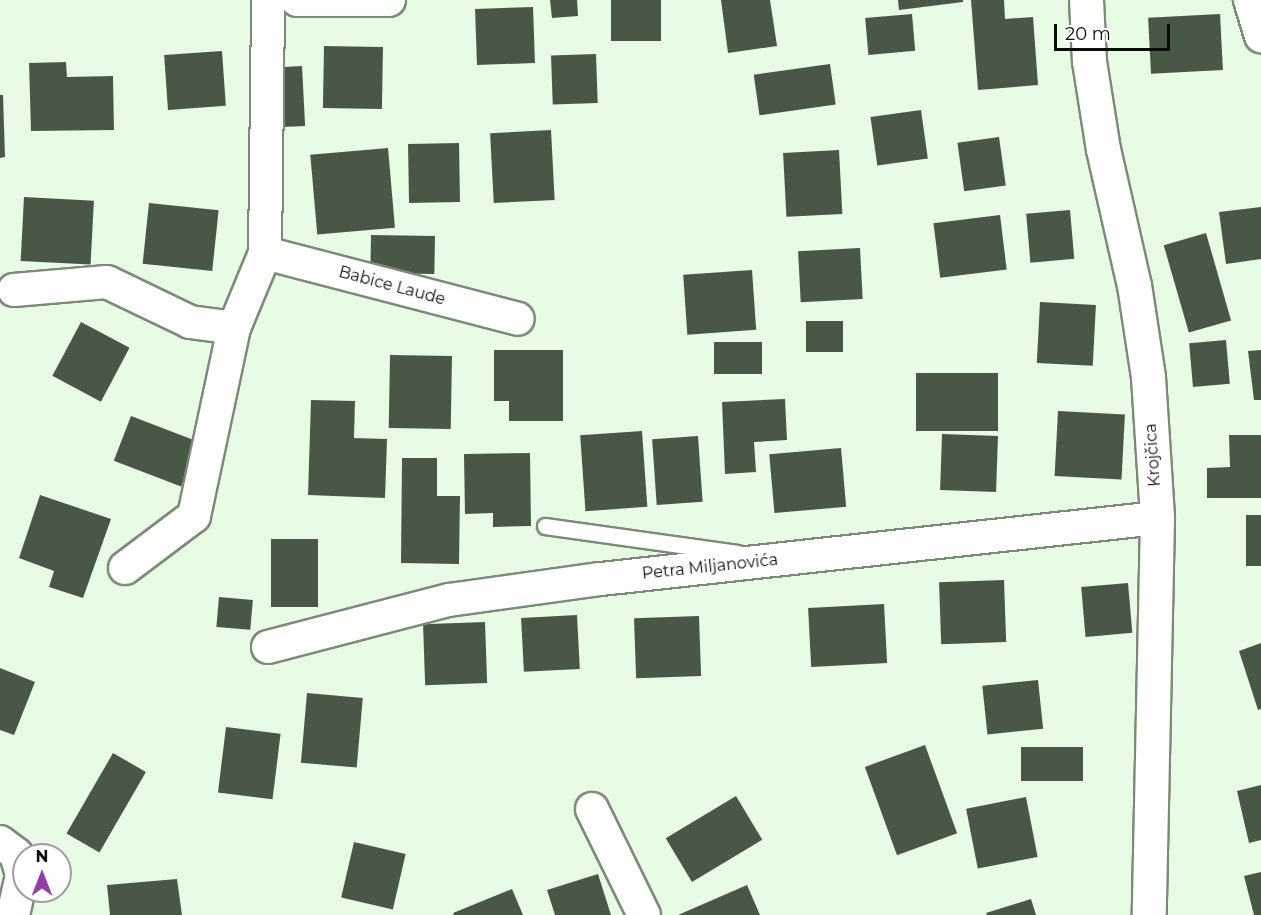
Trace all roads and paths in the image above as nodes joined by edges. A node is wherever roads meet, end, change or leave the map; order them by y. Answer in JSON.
{"nodes":[{"id":1,"x":268,"y":0,"type":"edge"},
{"id":2,"x":297,"y":0,"type":"edge"},
{"id":3,"x":389,"y":0,"type":"edge"},
{"id":4,"x":1086,"y":0,"type":"edge"},
{"id":5,"x":1250,"y":0,"type":"edge"},
{"id":6,"x":1261,"y":36,"type":"edge"},
{"id":7,"x":265,"y":253,"type":"junction"},
{"id":8,"x":14,"y":290,"type":"dead end"},
{"id":9,"x":518,"y":319,"type":"dead end"},
{"id":10,"x":234,"y":328,"type":"junction"},
{"id":11,"x":1158,"y":518,"type":"junction"},
{"id":12,"x":545,"y":526,"type":"dead end"},
{"id":13,"x":776,"y":559,"type":"junction"},
{"id":14,"x":125,"y":568,"type":"dead end"},
{"id":15,"x":268,"y":647,"type":"dead end"},
{"id":16,"x":592,"y":809,"type":"dead end"},
{"id":17,"x":0,"y":842,"type":"edge"},
{"id":18,"x":13,"y":915,"type":"edge"},
{"id":19,"x":644,"y":915,"type":"edge"},
{"id":20,"x":1149,"y":915,"type":"edge"}],
"edges":[{"from":1,"to":7,"type":"street"},
{"from":2,"to":3,"type":"street"},
{"from":4,"to":11,"type":"main road","name":"Krojčica"},
{"from":5,"to":6,"type":"street"},
{"from":7,"to":9,"type":"street","name":"Babice Laude"},
{"from":7,"to":10,"type":"street"},
{"from":8,"to":10,"type":"street"},
{"from":10,"to":14,"type":"street"},
{"from":11,"to":13,"type":"street","name":"Petra Miljanovića"},
{"from":11,"to":20,"type":"main road","name":"Krojčica"},
{"from":12,"to":13,"type":"lane"},
{"from":13,"to":15,"type":"street","name":"Petra Miljanovića"},
{"from":16,"to":19,"type":"street"},
{"from":17,"to":18,"type":"street"}]}
